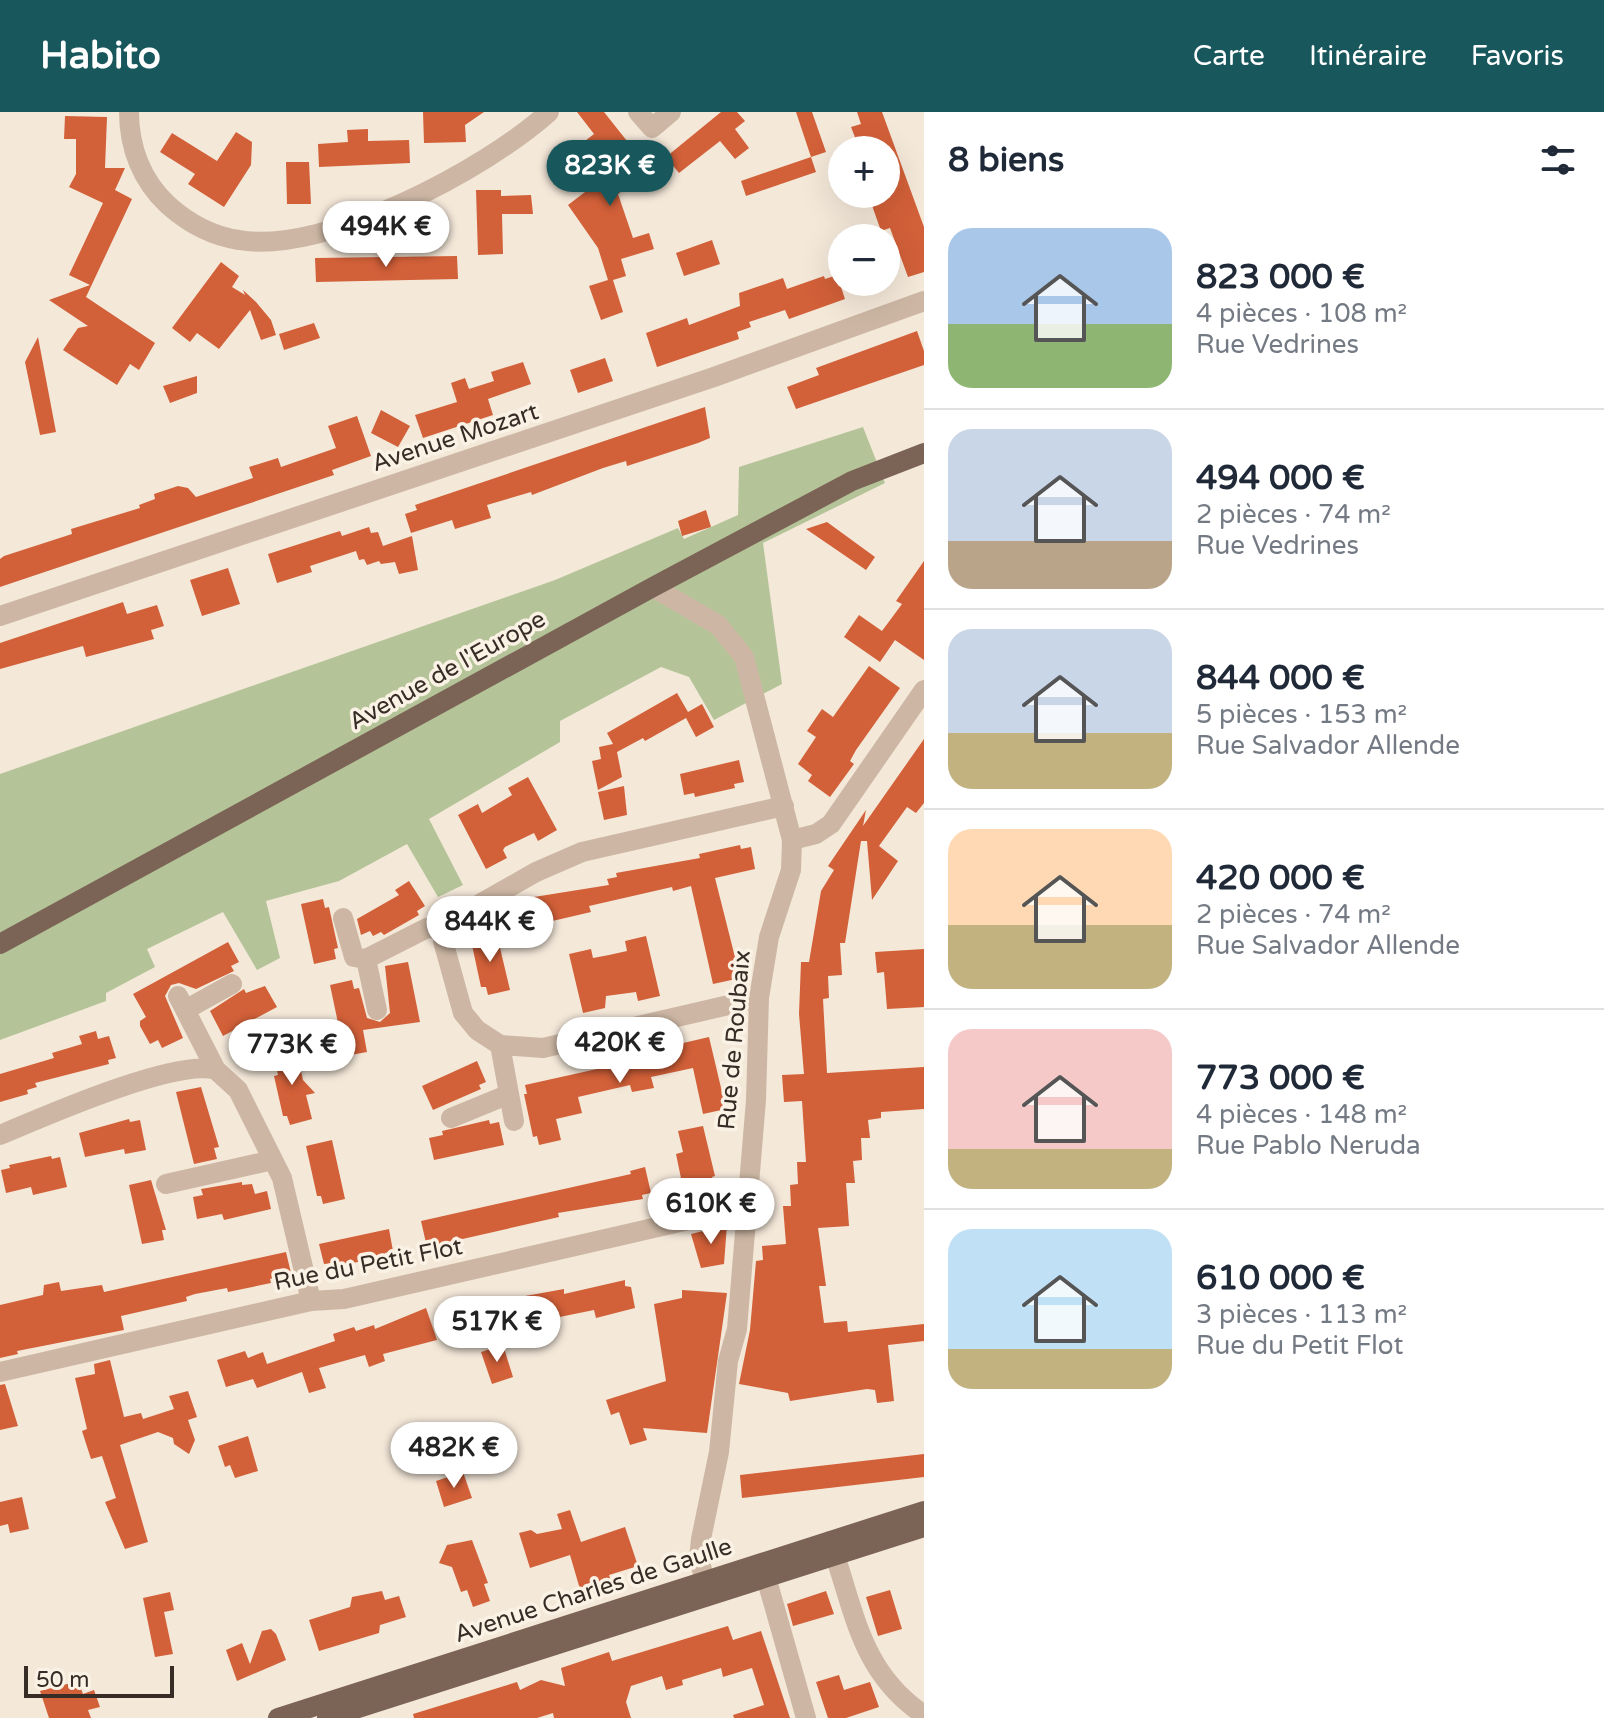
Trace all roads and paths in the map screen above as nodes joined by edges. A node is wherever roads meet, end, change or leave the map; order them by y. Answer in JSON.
{"nodes":[{"id":1,"x":129,"y":112,"type":"edge"},
{"id":2,"x":549,"y":112,"type":"edge"},
{"id":3,"x":638,"y":112,"type":"edge"},
{"id":4,"x":671,"y":112,"type":"edge"},
{"id":5,"x":924,"y":301,"type":"edge"},
{"id":6,"x":924,"y":453,"type":"edge"},
{"id":7,"x":653,"y":587,"type":"junction"},
{"id":8,"x":0,"y":616,"type":"edge"},
{"id":9,"x":924,"y":690,"type":"edge"},
{"id":10,"x":784,"y":806,"type":"junction"},
{"id":11,"x":792,"y":840,"type":"junction"},
{"id":12,"x":343,"y":918,"type":"dead end"},
{"id":13,"x":446,"y":929,"type":"junction"},
{"id":14,"x":0,"y":944,"type":"edge"},
{"id":15,"x":366,"y":959,"type":"junction"},
{"id":16,"x":232,"y":984,"type":"dead end"},
{"id":17,"x":759,"y":998,"type":"junction"},
{"id":18,"x":377,"y":1010,"type":"dead end"},
{"id":19,"x":500,"y":1045,"type":"junction"},
{"id":20,"x":216,"y":1070,"type":"junction"},
{"id":21,"x":507,"y":1095,"type":"junction"},
{"id":22,"x":451,"y":1118,"type":"dead end"},
{"id":23,"x":514,"y":1121,"type":"dead end"},
{"id":24,"x":0,"y":1135,"type":"edge"},
{"id":25,"x":273,"y":1160,"type":"junction"},
{"id":26,"x":166,"y":1184,"type":"dead end"},
{"id":27,"x":745,"y":1207,"type":"junction"},
{"id":28,"x":311,"y":1301,"type":"junction"},
{"id":29,"x":0,"y":1372,"type":"edge"},
{"id":30,"x":924,"y":1511,"type":"edge"},
{"id":31,"x":924,"y":1527,"type":"edge"},
{"id":32,"x":833,"y":1548,"type":"junction"},
{"id":33,"x":764,"y":1571,"type":"junction"},
{"id":34,"x":707,"y":1589,"type":"junction"},
{"id":35,"x":924,"y":1715,"type":"edge"},
{"id":36,"x":278,"y":1718,"type":"edge"},
{"id":37,"x":327,"y":1718,"type":"edge"},
{"id":38,"x":806,"y":1718,"type":"edge"}],
"edges":[{"from":1,"to":2,"type":"street"},
{"from":3,"to":4,"type":"street"},
{"from":5,"to":8,"type":"street","name":"Avenue Mozart"},
{"from":6,"to":7,"type":"main road","name":"Avenue de l'Europe"},
{"from":7,"to":10,"type":"street","name":"Rue de Roubaix"},
{"from":7,"to":14,"type":"main road","name":"Avenue de l'Europe"},
{"from":9,"to":11,"type":"street"},
{"from":10,"to":11,"type":"street","name":"Rue de Roubaix"},
{"from":10,"to":13,"type":"street"},
{"from":11,"to":17,"type":"street","name":"Rue de Roubaix"},
{"from":12,"to":15,"type":"street"},
{"from":13,"to":15,"type":"street"},
{"from":13,"to":19,"type":"street"},
{"from":15,"to":18,"type":"street"},
{"from":16,"to":20,"type":"street"},
{"from":17,"to":19,"type":"street"},
{"from":17,"to":27,"type":"street","name":"Rue de Roubaix"},
{"from":19,"to":21,"type":"street"},
{"from":20,"to":24,"type":"street"},
{"from":20,"to":25,"type":"street"},
{"from":21,"to":22,"type":"street"},
{"from":21,"to":23,"type":"street"},
{"from":25,"to":26,"type":"street"},
{"from":25,"to":28,"type":"street"},
{"from":27,"to":28,"type":"street","name":"Rue du Petit Flot"},
{"from":27,"to":34,"type":"street","name":"Rue de Roubaix"},
{"from":28,"to":29,"type":"street","name":"Rue du Petit Flot"},
{"from":30,"to":32,"type":"main road","name":"Avenue Charles de Gaulle"},
{"from":31,"to":32,"type":"main road","name":"Avenue Charles de Gaulle"},
{"from":32,"to":33,"type":"main road","name":"Avenue Charles de Gaulle"},
{"from":32,"to":35,"type":"street"},
{"from":33,"to":34,"type":"main road","name":"Avenue Charles de Gaulle"},
{"from":33,"to":38,"type":"street"},
{"from":34,"to":36,"type":"main road","name":"Avenue Charles de Gaulle"},
{"from":34,"to":37,"type":"main road","name":"Avenue Charles de Gaulle"}]}
